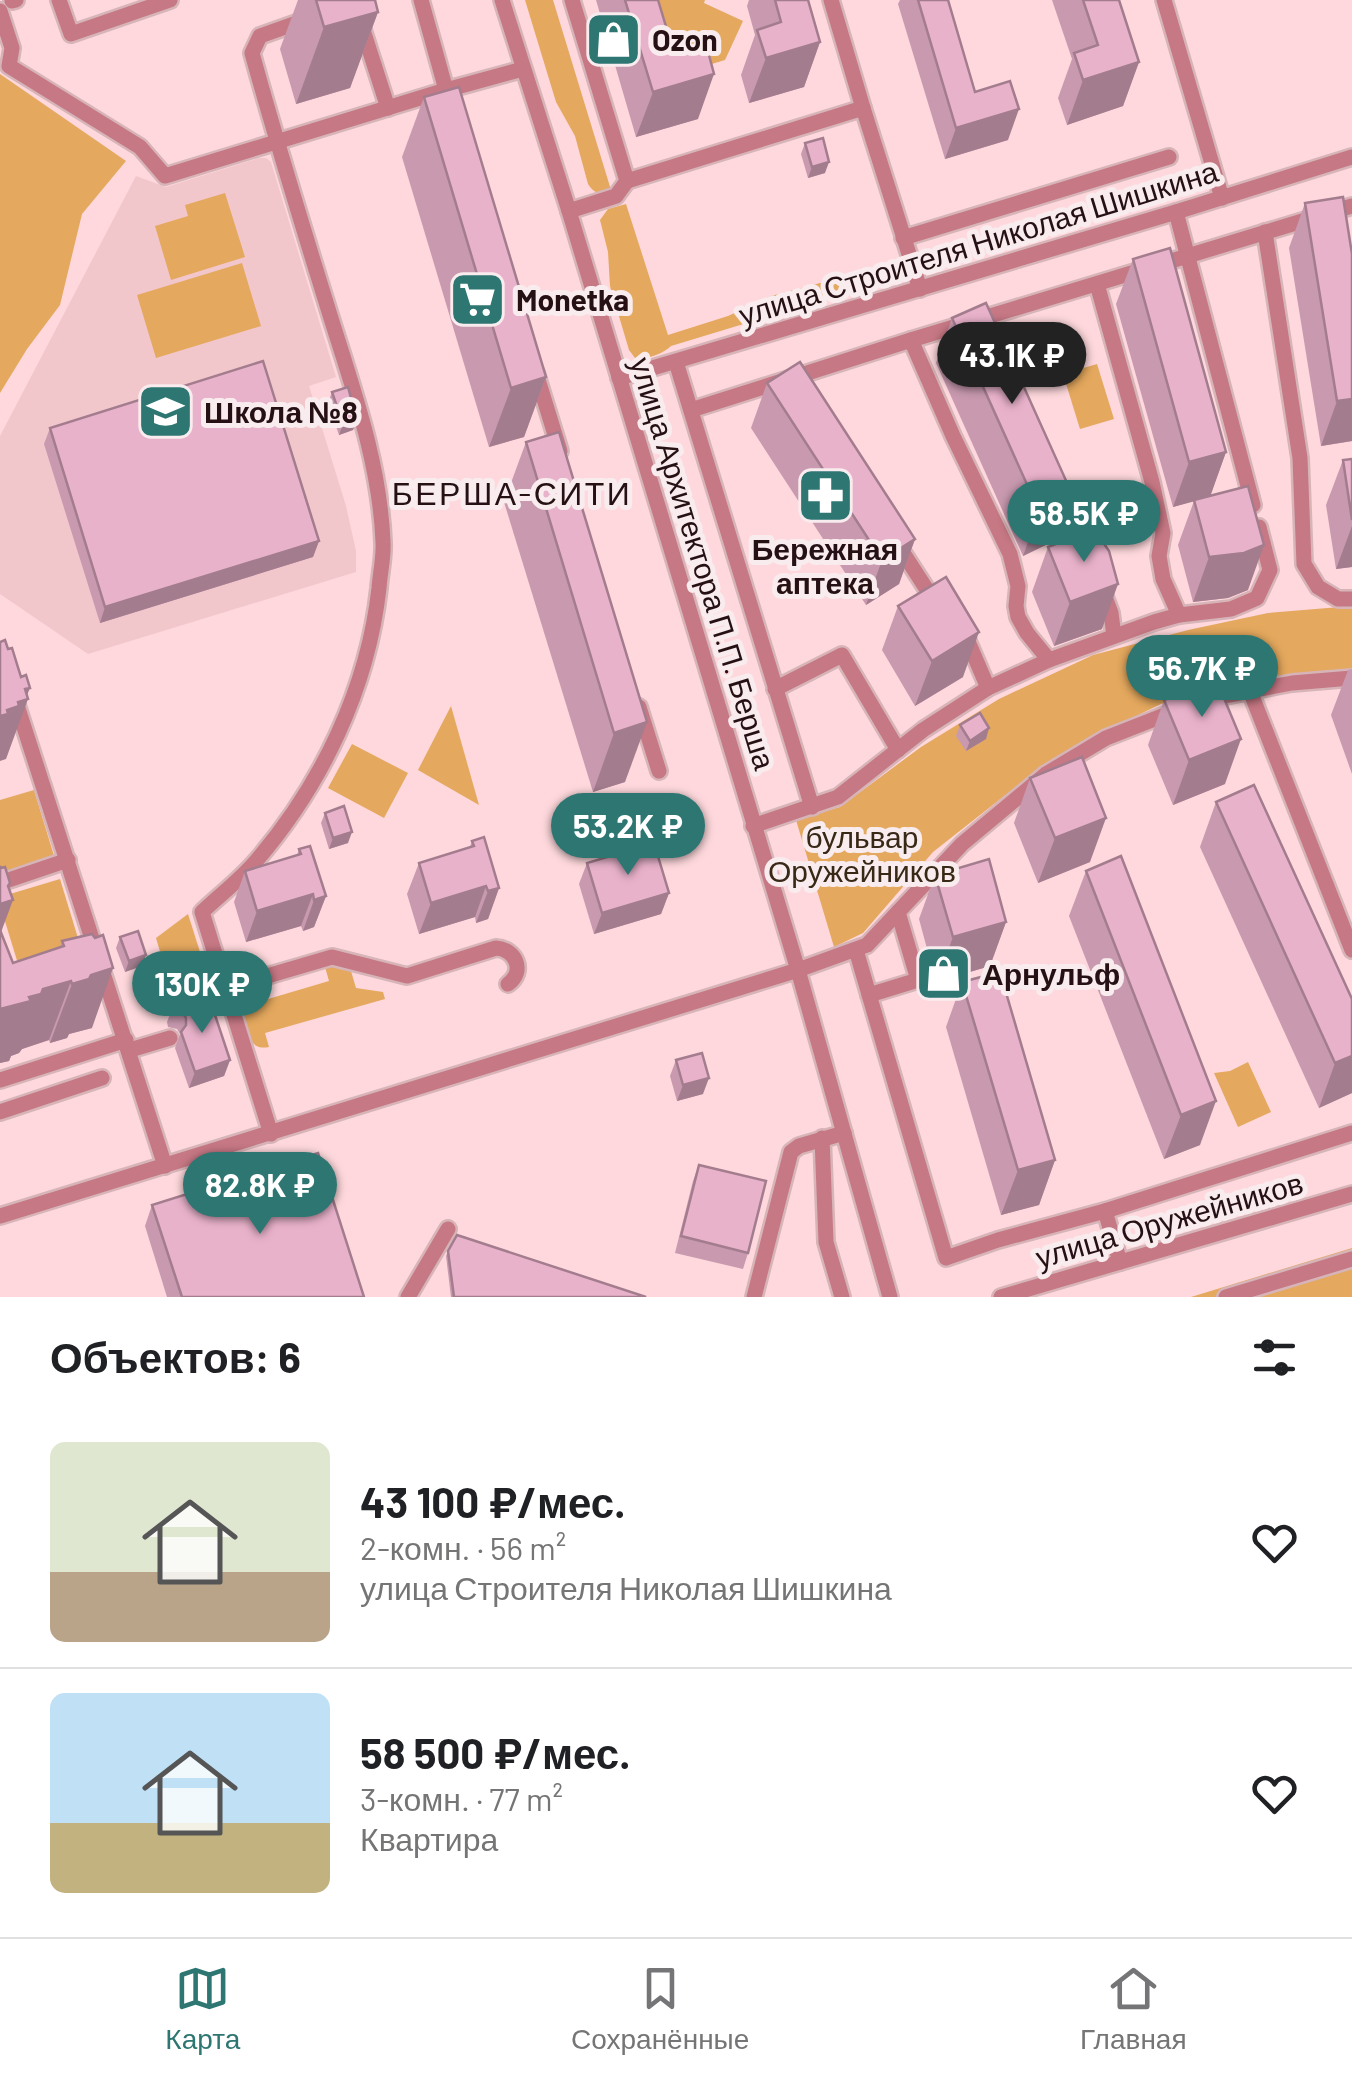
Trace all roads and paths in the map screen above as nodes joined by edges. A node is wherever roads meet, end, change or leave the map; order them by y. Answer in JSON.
{"nodes":[{"id":1,"x":59,"y":0,"type":"edge"},
{"id":2,"x":170,"y":0,"type":"edge"},
{"id":3,"x":420,"y":0,"type":"edge"},
{"id":4,"x":502,"y":0,"type":"edge"},
{"id":5,"x":572,"y":0,"type":"edge"},
{"id":6,"x":831,"y":0,"type":"edge"},
{"id":7,"x":1164,"y":0,"type":"edge"},
{"id":8,"x":0,"y":11,"type":"edge"},
{"id":9,"x":357,"y":11,"type":"edge"},
{"id":10,"x":323,"y":14,"type":"edge"},
{"id":11,"x":6,"y":50,"type":"edge"},
{"id":12,"x":522,"y":69,"type":"junction"},
{"id":13,"x":446,"y":90,"type":"junction"},
{"id":14,"x":388,"y":108,"type":"junction"},
{"id":15,"x":863,"y":108,"type":"junction"},
{"id":16,"x":455,"y":118,"type":"edge"},
{"id":17,"x":276,"y":142,"type":"junction"},
{"id":18,"x":1169,"y":157,"type":"dead end"},
{"id":19,"x":1352,"y":157,"type":"edge"},
{"id":20,"x":628,"y":181,"type":"junction"},
{"id":21,"x":1222,"y":198,"type":"junction"},
{"id":22,"x":1352,"y":206,"type":"edge"},
{"id":23,"x":569,"y":211,"type":"junction"},
{"id":24,"x":1176,"y":212,"type":"junction"},
{"id":25,"x":1332,"y":212,"type":"junction"},
{"id":26,"x":1335,"y":230,"type":"edge"},
{"id":27,"x":1265,"y":232,"type":"junction"},
{"id":28,"x":903,"y":238,"type":"junction"},
{"id":29,"x":1188,"y":256,"type":"junction"},
{"id":30,"x":1097,"y":284,"type":"junction"},
{"id":31,"x":920,"y":288,"type":"junction"},
{"id":32,"x":911,"y":340,"type":"junction"},
{"id":33,"x":676,"y":362,"type":"junction"},
{"id":34,"x":533,"y":365,"type":"edge"},
{"id":35,"x":620,"y":378,"type":"junction"},
{"id":36,"x":791,"y":379,"type":"junction"},
{"id":37,"x":802,"y":396,"type":"edge"},
{"id":38,"x":691,"y":410,"type":"junction"},
{"id":39,"x":563,"y":459,"type":"edge"},
{"id":40,"x":1048,"y":494,"type":"edge"},
{"id":41,"x":887,"y":527,"type":"edge"},
{"id":42,"x":1352,"y":599,"type":"edge"},
{"id":43,"x":1179,"y":616,"type":"junction"},
{"id":44,"x":1114,"y":636,"type":"junction"},
{"id":45,"x":1049,"y":660,"type":"junction"},
{"id":46,"x":0,"y":669,"type":"edge"},
{"id":47,"x":1352,"y":678,"type":"edge"},
{"id":48,"x":988,"y":688,"type":"junction"},
{"id":49,"x":775,"y":689,"type":"junction"},
{"id":50,"x":1250,"y":691,"type":"junction"},
{"id":51,"x":636,"y":698,"type":"edge"},
{"id":52,"x":898,"y":750,"type":"junction"},
{"id":53,"x":659,"y":771,"type":"dead end"},
{"id":54,"x":812,"y":807,"type":"junction"},
{"id":55,"x":753,"y":826,"type":"junction"},
{"id":56,"x":68,"y":860,"type":"junction"},
{"id":57,"x":0,"y":882,"type":"edge"},
{"id":58,"x":898,"y":912,"type":"junction"},
{"id":59,"x":856,"y":950,"type":"junction"},
{"id":60,"x":1352,"y":950,"type":"edge"},
{"id":61,"x":98,"y":954,"type":"junction"},
{"id":62,"x":80,"y":960,"type":"edge"},
{"id":63,"x":798,"y":970,"type":"junction"},
{"id":64,"x":508,"y":984,"type":"dead end"},
{"id":65,"x":226,"y":988,"type":"junction"},
{"id":66,"x":869,"y":996,"type":"junction"},
{"id":67,"x":170,"y":1038,"type":"dead end"},
{"id":68,"x":128,"y":1045,"type":"junction"},
{"id":69,"x":102,"y":1078,"type":"dead end"},
{"id":70,"x":0,"y":1080,"type":"edge"},
{"id":71,"x":0,"y":1112,"type":"edge"},
{"id":72,"x":844,"y":1133,"type":"junction"},
{"id":73,"x":1352,"y":1133,"type":"edge"},
{"id":74,"x":272,"y":1134,"type":"junction"},
{"id":75,"x":822,"y":1138,"type":"junction"},
{"id":76,"x":165,"y":1166,"type":"junction"},
{"id":77,"x":1352,"y":1194,"type":"edge"},
{"id":78,"x":1106,"y":1211,"type":"junction"},
{"id":79,"x":0,"y":1216,"type":"edge"},
{"id":80,"x":448,"y":1230,"type":"dead end"},
{"id":81,"x":1352,"y":1259,"type":"edge"},
{"id":82,"x":1120,"y":1262,"type":"junction"},
{"id":83,"x":408,"y":1297,"type":"edge"},
{"id":84,"x":754,"y":1297,"type":"edge"},
{"id":85,"x":842,"y":1297,"type":"edge"},
{"id":86,"x":890,"y":1297,"type":"edge"},
{"id":87,"x":1001,"y":1297,"type":"edge"},
{"id":88,"x":1226,"y":1297,"type":"edge"}],
"edges":[{"from":1,"to":2,"type":"street"},
{"from":3,"to":13,"type":"street"},
{"from":4,"to":12,"type":"street","name":"улица Архитектора П.П. Берша"},
{"from":5,"to":20,"type":"street"},
{"from":6,"to":15,"type":"street"},
{"from":7,"to":21,"type":"street"},
{"from":8,"to":11,"type":"street"},
{"from":9,"to":14,"type":"street"},
{"from":10,"to":17,"type":"street"},
{"from":11,"to":17,"type":"street"},
{"from":12,"to":13,"type":"street"},
{"from":12,"to":23,"type":"street","name":"улица Архитектора П.П. Берша"},
{"from":13,"to":14,"type":"street"},
{"from":13,"to":16,"type":"street"},
{"from":14,"to":17,"type":"street"},
{"from":15,"to":20,"type":"street"},
{"from":15,"to":28,"type":"street"},
{"from":17,"to":65,"type":"street"},
{"from":18,"to":28,"type":"street"},
{"from":19,"to":21,"type":"street","name":"улица Строителя Николая Шишкина"},
{"from":20,"to":23,"type":"street"},
{"from":21,"to":24,"type":"street","name":"улица Строителя Николая Шишкина"},
{"from":22,"to":25,"type":"street"},
{"from":23,"to":35,"type":"street","name":"улица Архитектора П.П. Берша"},
{"from":24,"to":29,"type":"street"},
{"from":24,"to":31,"type":"street","name":"улица Строителя Николая Шишкина"},
{"from":25,"to":26,"type":"street"},
{"from":25,"to":27,"type":"street"},
{"from":27,"to":29,"type":"street"},
{"from":27,"to":42,"type":"street"},
{"from":28,"to":31,"type":"street"},
{"from":29,"to":30,"type":"street"},
{"from":29,"to":43,"type":"street"},
{"from":30,"to":32,"type":"street"},
{"from":30,"to":43,"type":"street"},
{"from":31,"to":33,"type":"street","name":"улица Строителя Николая Шишкина"},
{"from":32,"to":36,"type":"street"},
{"from":32,"to":45,"type":"street"},
{"from":33,"to":35,"type":"street","name":"улица Строителя Николая Шишкина"},
{"from":33,"to":38,"type":"street"},
{"from":34,"to":39,"type":"street"},
{"from":35,"to":55,"type":"street","name":"улица Архитектора П.П. Берша"},
{"from":36,"to":37,"type":"street"},
{"from":36,"to":38,"type":"street"},
{"from":38,"to":49,"type":"street"},
{"from":40,"to":44,"type":"street"},
{"from":41,"to":48,"type":"street"},
{"from":43,"to":44,"type":"street"},
{"from":44,"to":45,"type":"street"},
{"from":45,"to":48,"type":"street"},
{"from":46,"to":56,"type":"street"},
{"from":47,"to":50,"type":"street"},
{"from":48,"to":52,"type":"street"},
{"from":49,"to":52,"type":"street"},
{"from":49,"to":54,"type":"street"},
{"from":50,"to":58,"type":"street"},
{"from":50,"to":60,"type":"street"},
{"from":51,"to":53,"type":"street"},
{"from":52,"to":54,"type":"street"},
{"from":54,"to":55,"type":"street"},
{"from":55,"to":63,"type":"street","name":"улица Архитектора П.П. Берша"},
{"from":56,"to":57,"type":"street"},
{"from":56,"to":61,"type":"street"},
{"from":58,"to":59,"type":"street"},
{"from":58,"to":66,"type":"street"},
{"from":59,"to":63,"type":"street"},
{"from":59,"to":66,"type":"street"},
{"from":61,"to":62,"type":"street"},
{"from":61,"to":68,"type":"street"},
{"from":63,"to":72,"type":"street"},
{"from":63,"to":74,"type":"street"},
{"from":64,"to":65,"type":"street"},
{"from":65,"to":74,"type":"street"},
{"from":66,"to":78,"type":"street"},
{"from":67,"to":68,"type":"street"},
{"from":68,"to":70,"type":"street"},
{"from":68,"to":76,"type":"street"},
{"from":69,"to":71,"type":"street"},
{"from":72,"to":75,"type":"street"},
{"from":72,"to":86,"type":"street"},
{"from":73,"to":78,"type":"street"},
{"from":74,"to":76,"type":"street"},
{"from":75,"to":84,"type":"street"},
{"from":75,"to":85,"type":"street"},
{"from":76,"to":79,"type":"street"},
{"from":77,"to":82,"type":"street","name":"улица Оружейников"},
{"from":78,"to":82,"type":"street"},
{"from":80,"to":83,"type":"street"},
{"from":81,"to":88,"type":"street"},
{"from":82,"to":87,"type":"street","name":"улица Оружейников"}]}
